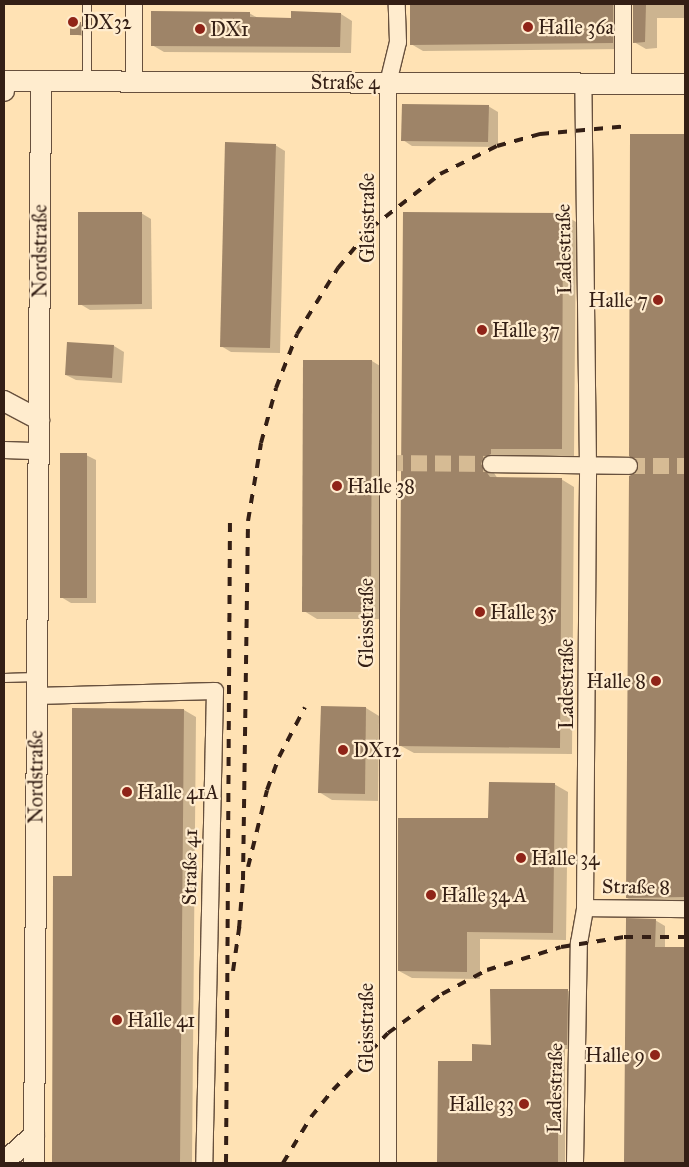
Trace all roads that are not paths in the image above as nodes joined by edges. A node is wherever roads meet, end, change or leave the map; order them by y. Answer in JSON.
{"nodes":[{"id":1,"x":87,"y":4,"type":"edge"},
{"id":2,"x":134,"y":4,"type":"edge"},
{"id":3,"x":396,"y":4,"type":"edge"},
{"id":4,"x":624,"y":4,"type":"edge"},
{"id":5,"x":4,"y":81,"type":"edge"},
{"id":6,"x":41,"y":81,"type":"junction"},
{"id":7,"x":87,"y":81,"type":"junction"},
{"id":8,"x":134,"y":81,"type":"junction"},
{"id":9,"x":388,"y":83,"type":"junction"},
{"id":10,"x":583,"y":84,"type":"junction"},
{"id":11,"x":624,"y":84,"type":"junction"},
{"id":12,"x":685,"y":84,"type":"edge"},
{"id":13,"x":4,"y":91,"type":"edge"},
{"id":14,"x":4,"y":401,"type":"edge"},
{"id":15,"x":39,"y":420,"type":"junction"},
{"id":16,"x":4,"y":450,"type":"edge"},
{"id":17,"x":39,"y":451,"type":"junction"},
{"id":18,"x":491,"y":464,"type":"tunnel mouth"},
{"id":19,"x":588,"y":466,"type":"junction"},
{"id":20,"x":629,"y":466,"type":"tunnel mouth"},
{"id":21,"x":4,"y":678,"type":"edge"},
{"id":22,"x":36,"y":687,"type":"junction"},
{"id":23,"x":586,"y":908,"type":"junction"},
{"id":24,"x":685,"y":909,"type":"edge"},
{"id":25,"x":34,"y":1134,"type":"junction"},
{"id":26,"x":4,"y":1162,"type":"edge"},
{"id":27,"x":34,"y":1163,"type":"edge"},
{"id":28,"x":204,"y":1163,"type":"edge"},
{"id":29,"x":388,"y":1163,"type":"edge"},
{"id":30,"x":576,"y":1163,"type":"edge"}],
"edges":[{"from":1,"to":7,"type":"lane"},
{"from":2,"to":8,"type":"street"},
{"from":3,"to":9,"type":"street","name":"Gleisstraße"},
{"from":4,"to":11,"type":"street"},
{"from":5,"to":6,"type":"street","name":"Straße 4"},
{"from":5,"to":13,"type":"street"},
{"from":6,"to":7,"type":"street","name":"Straße 4"},
{"from":6,"to":15,"type":"street","name":"Nordstraße"},
{"from":7,"to":8,"type":"street","name":"Straße 4"},
{"from":8,"to":9,"type":"street","name":"Straße 4"},
{"from":9,"to":10,"type":"street","name":"Straße 4"},
{"from":9,"to":29,"type":"street","name":"Gleisstraße"},
{"from":10,"to":11,"type":"street","name":"Straße 4"},
{"from":10,"to":19,"type":"street","name":"Ladestraße"},
{"from":11,"to":12,"type":"street","name":"Straße 4"},
{"from":14,"to":15,"type":"street"},
{"from":15,"to":17,"type":"street","name":"Nordstraße"},
{"from":16,"to":17,"type":"street"},
{"from":17,"to":22,"type":"street","name":"Nordstraße"},
{"from":18,"to":19,"type":"street"},
{"from":19,"to":20,"type":"street"},
{"from":19,"to":23,"type":"street","name":"Ladestraße"},
{"from":21,"to":22,"type":"lane"},
{"from":22,"to":25,"type":"street","name":"Nordstraße"},
{"from":22,"to":28,"type":"street","name":"Straße 41"},
{"from":23,"to":24,"type":"street","name":"Straße 8"},
{"from":23,"to":30,"type":"street","name":"Ladestraße"},
{"from":25,"to":26,"type":"street"},
{"from":25,"to":27,"type":"street","name":"Nordstraße"}]}
